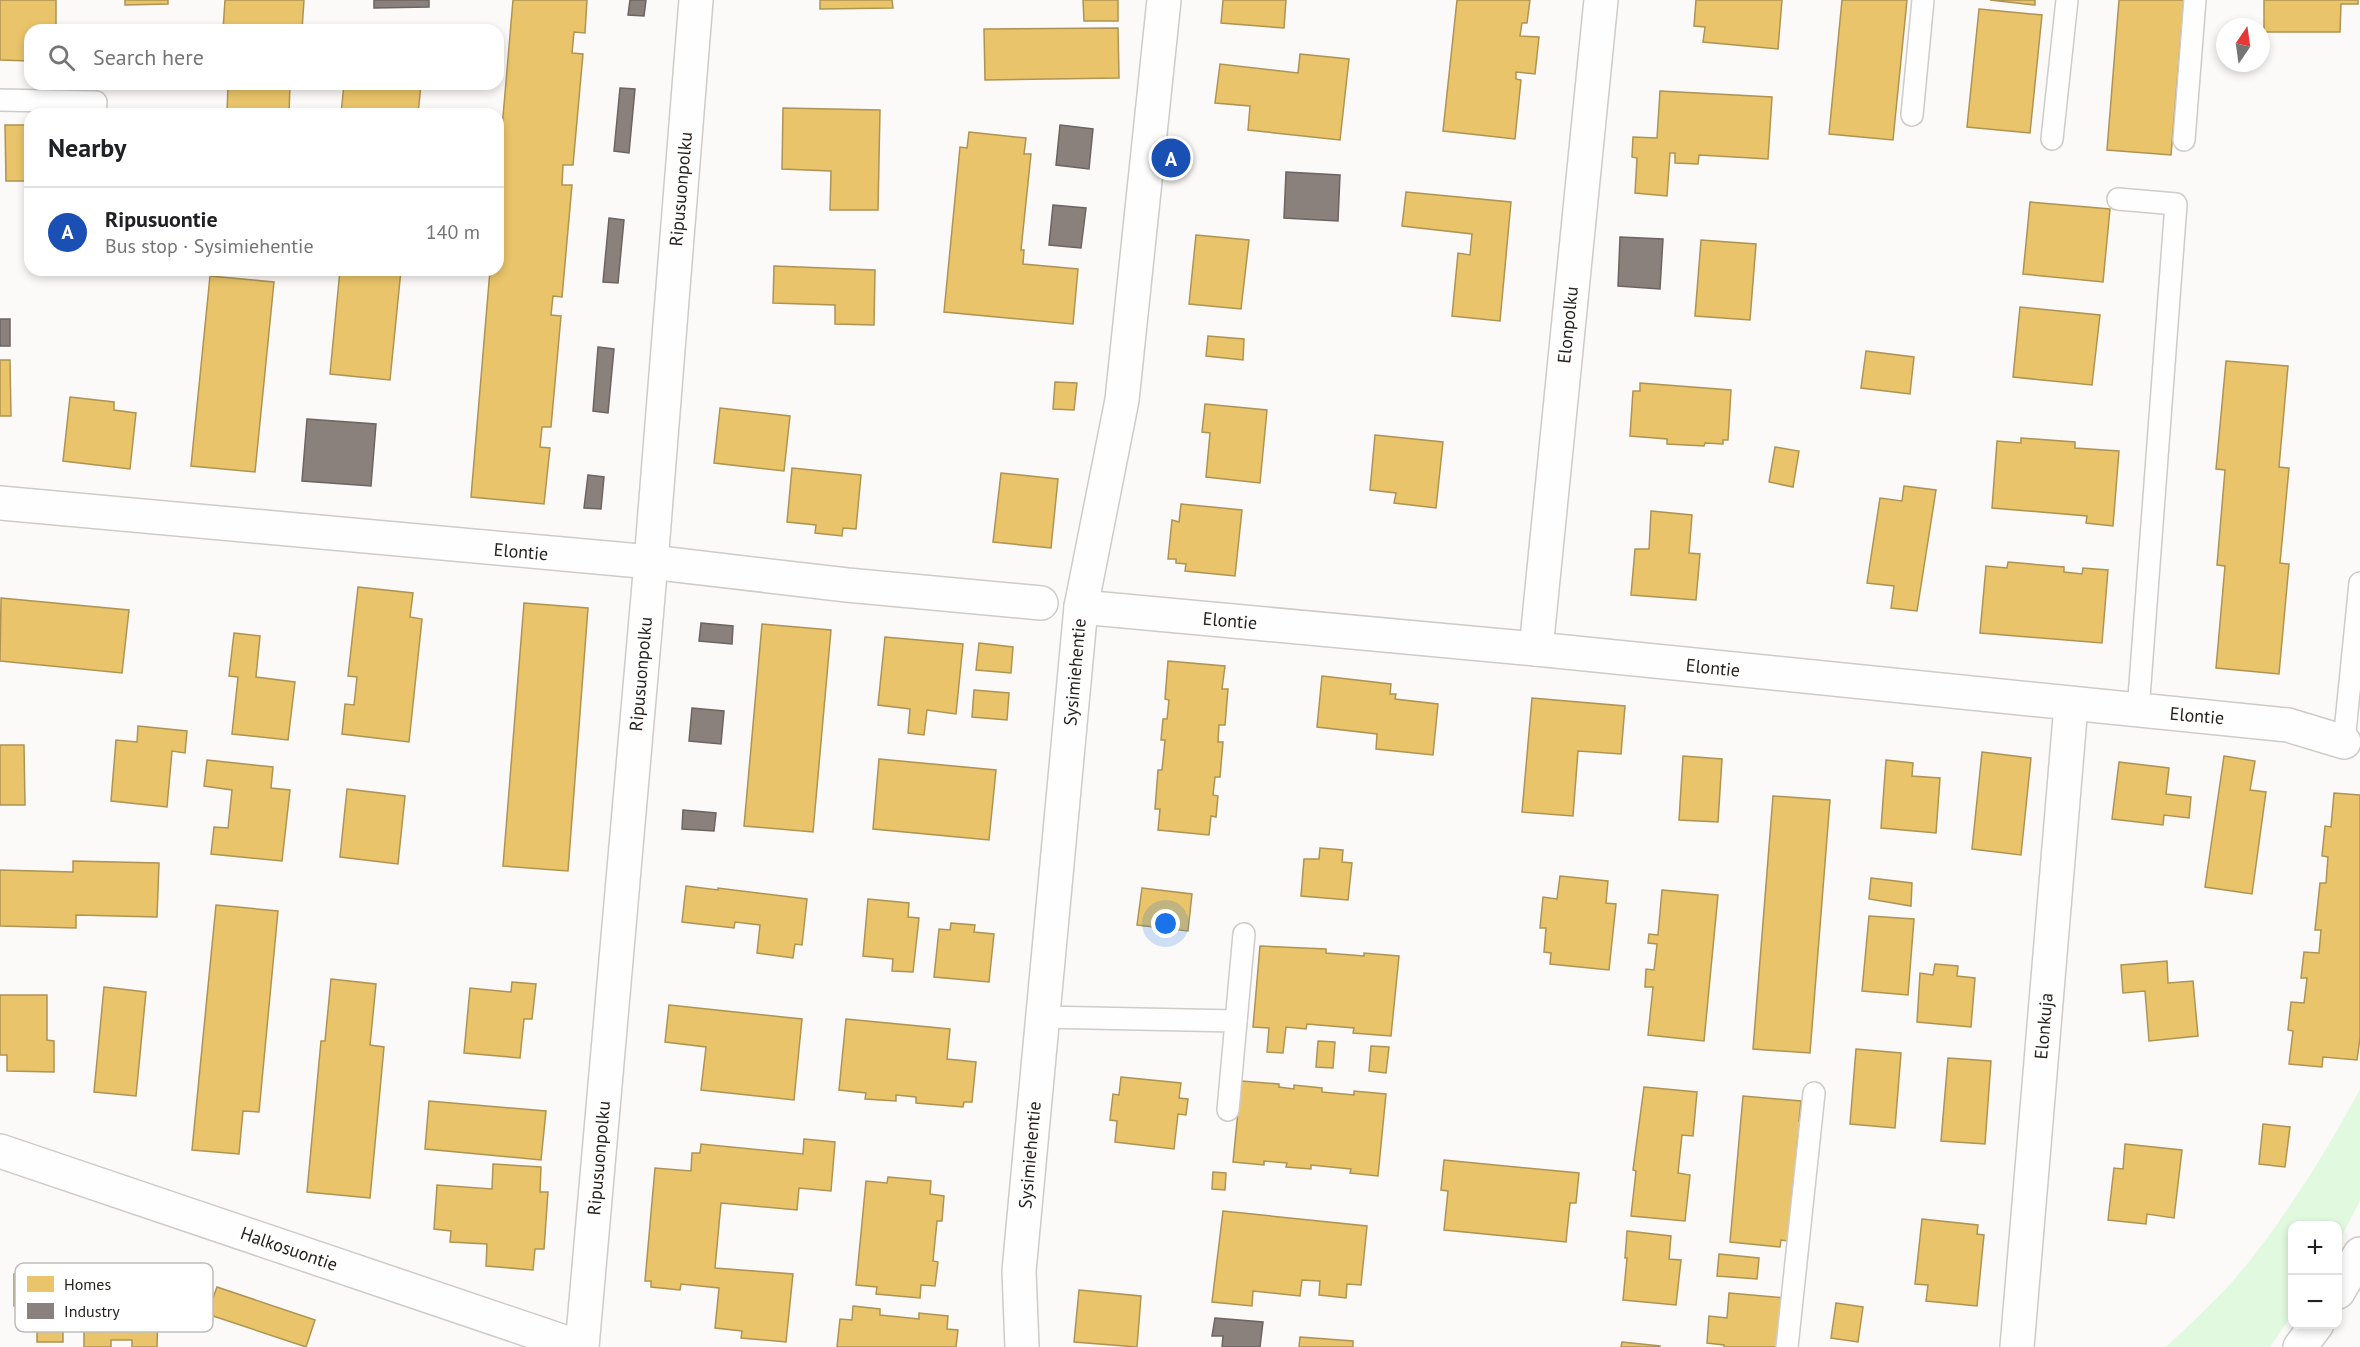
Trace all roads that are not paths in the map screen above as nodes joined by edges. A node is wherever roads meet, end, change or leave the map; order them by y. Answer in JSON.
{"nodes":[{"id":1,"x":696,"y":0,"type":"edge"},
{"id":2,"x":1164,"y":0,"type":"edge"},
{"id":3,"x":1601,"y":0,"type":"edge"},
{"id":4,"x":1923,"y":0,"type":"edge"},
{"id":5,"x":2067,"y":0,"type":"edge"},
{"id":6,"x":2195,"y":0,"type":"edge"},
{"id":7,"x":0,"y":100,"type":"edge"},
{"id":8,"x":96,"y":108,"type":"edge"},
{"id":9,"x":1912,"y":115,"type":"dead end"},
{"id":10,"x":2052,"y":139,"type":"dead end"},
{"id":11,"x":2184,"y":140,"type":"dead end"},
{"id":12,"x":2118,"y":199,"type":"dead end"},
{"id":13,"x":0,"y":503,"type":"edge"},
{"id":14,"x":651,"y":562,"type":"junction"},
{"id":15,"x":2360,"y":583,"type":"edge"},
{"id":16,"x":1041,"y":603,"type":"dead end"},
{"id":17,"x":1081,"y":607,"type":"junction"},
{"id":18,"x":1536,"y":649,"type":"junction"},
{"id":19,"x":2072,"y":705,"type":"junction"},
{"id":20,"x":2138,"y":711,"type":"junction"},
{"id":21,"x":2344,"y":742,"type":"joint"},
{"id":22,"x":1244,"y":934,"type":"dead end"},
{"id":23,"x":1042,"y":1017,"type":"junction"},
{"id":24,"x":1236,"y":1021,"type":"junction"},
{"id":25,"x":1814,"y":1093,"type":"dead end"},
{"id":26,"x":1228,"y":1110,"type":"dead end"},
{"id":27,"x":0,"y":1152,"type":"edge"},
{"id":28,"x":2360,"y":1254,"type":"edge"},
{"id":29,"x":2342,"y":1284,"type":"edge"},
{"id":30,"x":2313,"y":1329,"type":"edge"},
{"id":31,"x":580,"y":1347,"type":"edge"},
{"id":32,"x":1022,"y":1347,"type":"edge"},
{"id":33,"x":1787,"y":1347,"type":"edge"},
{"id":34,"x":2017,"y":1347,"type":"edge"},
{"id":35,"x":2300,"y":1347,"type":"edge"}],
"edges":[{"from":1,"to":14,"type":"main road","name":"Ripusuonpolku"},
{"from":2,"to":17,"type":"main road","name":"Sysimiehentie"},
{"from":3,"to":18,"type":"main road","name":"Elonpolku"},
{"from":4,"to":9,"type":"lane"},
{"from":5,"to":10,"type":"lane"},
{"from":6,"to":11,"type":"lane"},
{"from":7,"to":8,"type":"lane"},
{"from":12,"to":20,"type":"lane"},
{"from":13,"to":14,"type":"main road","name":"Elontie"},
{"from":14,"to":16,"type":"main road","name":"Elontie"},
{"from":14,"to":31,"type":"main road","name":"Ripusuonpolku"},
{"from":15,"to":21,"type":"lane"},
{"from":17,"to":18,"type":"main road","name":"Elontie"},
{"from":17,"to":23,"type":"main road","name":"Sysimiehentie"},
{"from":18,"to":19,"type":"main road","name":"Elontie"},
{"from":19,"to":20,"type":"main road","name":"Elontie"},
{"from":19,"to":34,"type":"main road","name":"Elonkuja"},
{"from":20,"to":21,"type":"main road","name":"Elontie"},
{"from":22,"to":24,"type":"lane"},
{"from":23,"to":24,"type":"lane"},
{"from":23,"to":32,"type":"main road","name":"Sysimiehentie"},
{"from":24,"to":26,"type":"lane"},
{"from":25,"to":33,"type":"lane"},
{"from":27,"to":31,"type":"main road","name":"Halkosuontie"},
{"from":28,"to":29,"type":"main road"},
{"from":30,"to":35,"type":"main road"}]}
